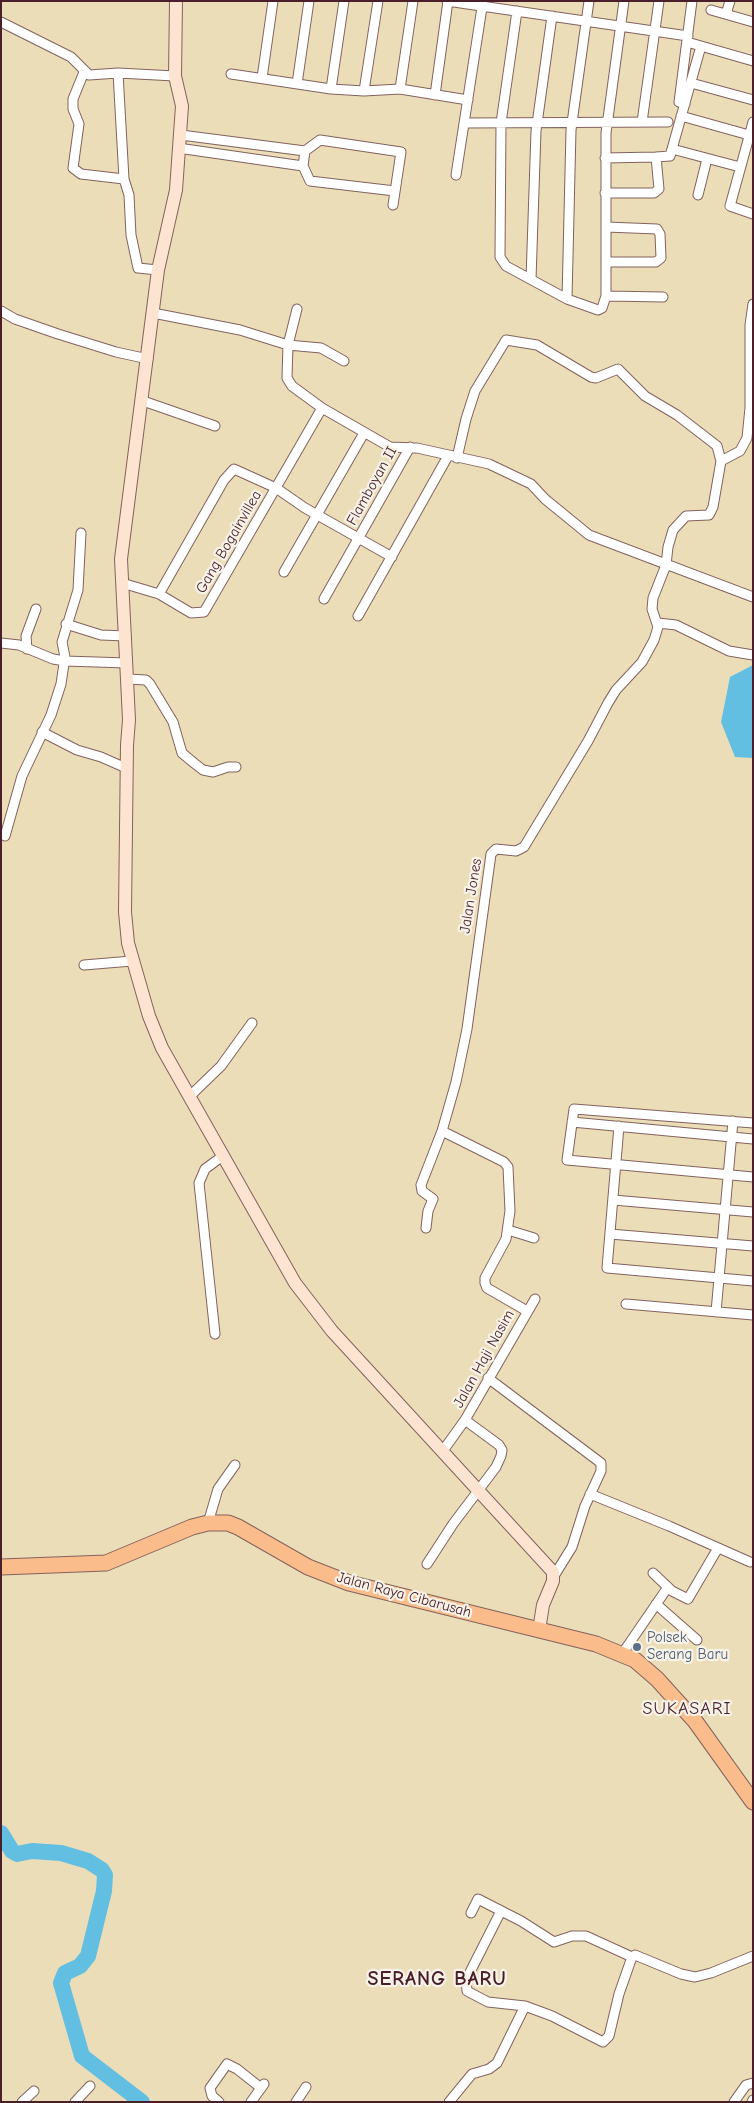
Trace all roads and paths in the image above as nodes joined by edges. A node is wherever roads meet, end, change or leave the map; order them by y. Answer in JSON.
{"nodes":[{"id":1,"x":176,"y":1,"type":"edge"},
{"id":2,"x":273,"y":1,"type":"edge"},
{"id":3,"x":309,"y":1,"type":"edge"},
{"id":4,"x":344,"y":1,"type":"edge"},
{"id":5,"x":378,"y":1,"type":"edge"},
{"id":6,"x":413,"y":1,"type":"edge"},
{"id":7,"x":448,"y":1,"type":"edge"},
{"id":8,"x":589,"y":1,"type":"edge"},
{"id":9,"x":624,"y":1,"type":"edge"},
{"id":10,"x":658,"y":1,"type":"edge"},
{"id":11,"x":692,"y":1,"type":"edge"},
{"id":12,"x":730,"y":1,"type":"edge"},
{"id":13,"x":482,"y":4,"type":"edge"},
{"id":14,"x":710,"y":10,"type":"dead end"},
{"id":15,"x":517,"y":11,"type":"junction"},
{"id":16,"x":726,"y":14,"type":"junction"},
{"id":17,"x":552,"y":16,"type":"junction"},
{"id":18,"x":586,"y":21,"type":"junction"},
{"id":19,"x":1,"y":22,"type":"edge"},
{"id":20,"x":753,"y":22,"type":"edge"},
{"id":21,"x":621,"y":26,"type":"junction"},
{"id":22,"x":654,"y":31,"type":"junction"},
{"id":23,"x":688,"y":39,"type":"junction"},
{"id":24,"x":701,"y":46,"type":"junction"},
{"id":25,"x":753,"y":61,"type":"edge"},
{"id":26,"x":84,"y":72,"type":"junction"},
{"id":27,"x":118,"y":73,"type":"junction"},
{"id":28,"x":231,"y":74,"type":"dead end"},
{"id":29,"x":175,"y":76,"type":"junction"},
{"id":30,"x":262,"y":78,"type":"junction"},
{"id":31,"x":691,"y":83,"type":"junction"},
{"id":32,"x":297,"y":84,"type":"junction"},
{"id":33,"x":331,"y":89,"type":"junction"},
{"id":34,"x":400,"y":89,"type":"junction"},
{"id":35,"x":364,"y":91,"type":"junction"},
{"id":36,"x":435,"y":94,"type":"junction"},
{"id":37,"x":468,"y":100,"type":"junction"},
{"id":38,"x":753,"y":100,"type":"edge"},
{"id":39,"x":685,"y":104,"type":"junction"},
{"id":40,"x":681,"y":116,"type":"junction"},
{"id":41,"x":607,"y":122,"type":"junction"},
{"id":42,"x":642,"y":122,"type":"junction"},
{"id":43,"x":668,"y":122,"type":"dead end"},
{"id":44,"x":753,"y":122,"type":"edge"},
{"id":45,"x":465,"y":123,"type":"junction"},
{"id":46,"x":501,"y":123,"type":"junction"},
{"id":47,"x":537,"y":123,"type":"junction"},
{"id":48,"x":572,"y":123,"type":"junction"},
{"id":49,"x":181,"y":134,"type":"junction"},
{"id":50,"x":750,"y":135,"type":"junction"},
{"id":51,"x":178,"y":148,"type":"junction"},
{"id":52,"x":672,"y":149,"type":"junction"},
{"id":53,"x":305,"y":151,"type":"junction"},
{"id":54,"x":656,"y":157,"type":"junction"},
{"id":55,"x":605,"y":158,"type":"junction"},
{"id":56,"x":707,"y":159,"type":"junction"},
{"id":57,"x":303,"y":166,"type":"junction"},
{"id":58,"x":740,"y":168,"type":"junction"},
{"id":59,"x":456,"y":175,"type":"dead end"},
{"id":60,"x":124,"y":179,"type":"junction"},
{"id":61,"x":395,"y":191,"type":"junction"},
{"id":62,"x":605,"y":193,"type":"junction"},
{"id":63,"x":698,"y":195,"type":"dead end"},
{"id":64,"x":393,"y":205,"type":"dead end"},
{"id":65,"x":753,"y":214,"type":"edge"},
{"id":66,"x":606,"y":227,"type":"junction"},
{"id":67,"x":606,"y":262,"type":"junction"},
{"id":68,"x":158,"y":270,"type":"junction"},
{"id":69,"x":531,"y":279,"type":"junction"},
{"id":70,"x":606,"y":296,"type":"junction"},
{"id":71,"x":663,"y":297,"type":"dead end"},
{"id":72,"x":567,"y":299,"type":"junction"},
{"id":73,"x":753,"y":304,"type":"edge"},
{"id":74,"x":297,"y":309,"type":"dead end"},
{"id":75,"x":1,"y":312,"type":"edge"},
{"id":76,"x":153,"y":313,"type":"junction"},
{"id":77,"x":288,"y":346,"type":"junction"},
{"id":78,"x":148,"y":358,"type":"junction"},
{"id":79,"x":344,"y":361,"type":"dead end"},
{"id":80,"x":143,"y":401,"type":"junction"},
{"id":81,"x":322,"y":408,"type":"junction"},
{"id":82,"x":215,"y":426,"type":"dead end"},
{"id":83,"x":364,"y":432,"type":"junction"},
{"id":84,"x":410,"y":447,"type":"junction"},
{"id":85,"x":453,"y":457,"type":"junction"},
{"id":86,"x":721,"y":461,"type":"junction"},
{"id":87,"x":276,"y":488,"type":"junction"},
{"id":88,"x":318,"y":515,"type":"junction"},
{"id":89,"x":81,"y":533,"type":"dead end"},
{"id":90,"x":359,"y":538,"type":"junction"},
{"id":91,"x":392,"y":557,"type":"junction"},
{"id":92,"x":666,"y":565,"type":"junction"},
{"id":93,"x":284,"y":572,"type":"dead end"},
{"id":94,"x":122,"y":583,"type":"junction"},
{"id":95,"x":159,"y":594,"type":"junction"},
{"id":96,"x":753,"y":597,"type":"edge"},
{"id":97,"x":324,"y":599,"type":"dead end"},
{"id":98,"x":36,"y":609,"type":"dead end"},
{"id":99,"x":358,"y":616,"type":"dead end"},
{"id":100,"x":658,"y":622,"type":"junction"},
{"id":101,"x":66,"y":624,"type":"junction"},
{"id":102,"x":126,"y":636,"type":"junction"},
{"id":103,"x":1,"y":643,"type":"edge"},
{"id":104,"x":27,"y":649,"type":"junction"},
{"id":105,"x":753,"y":655,"type":"edge"},
{"id":106,"x":65,"y":661,"type":"junction"},
{"id":107,"x":127,"y":663,"type":"junction"},
{"id":108,"x":128,"y":679,"type":"junction"},
{"id":109,"x":42,"y":732,"type":"junction"},
{"id":110,"x":236,"y":767,"type":"dead end"},
{"id":111,"x":126,"y":768,"type":"junction"},
{"id":112,"x":5,"y":836,"type":"dead end"},
{"id":113,"x":132,"y":961,"type":"junction"},
{"id":114,"x":84,"y":965,"type":"dead end"},
{"id":115,"x":252,"y":1022,"type":"dead end"},
{"id":116,"x":190,"y":1096,"type":"junction"},
{"id":117,"x":572,"y":1122,"type":"junction"},
{"id":118,"x":733,"y":1122,"type":"junction"},
{"id":119,"x":753,"y":1123,"type":"edge"},
{"id":120,"x":619,"y":1126,"type":"junction"},
{"id":121,"x":442,"y":1131,"type":"junction"},
{"id":122,"x":732,"y":1137,"type":"junction"},
{"id":123,"x":753,"y":1139,"type":"edge"},
{"id":124,"x":224,"y":1155,"type":"junction"},
{"id":125,"x":616,"y":1164,"type":"junction"},
{"id":126,"x":728,"y":1175,"type":"junction"},
{"id":127,"x":753,"y":1177,"type":"edge"},
{"id":128,"x":613,"y":1200,"type":"junction"},
{"id":129,"x":725,"y":1210,"type":"junction"},
{"id":130,"x":753,"y":1212,"type":"edge"},
{"id":131,"x":426,"y":1228,"type":"dead end"},
{"id":132,"x":508,"y":1230,"type":"junction"},
{"id":133,"x":610,"y":1234,"type":"junction"},
{"id":134,"x":534,"y":1238,"type":"dead end"},
{"id":135,"x":722,"y":1244,"type":"junction"},
{"id":136,"x":753,"y":1246,"type":"edge"},
{"id":137,"x":719,"y":1278,"type":"junction"},
{"id":138,"x":753,"y":1281,"type":"edge"},
{"id":139,"x":535,"y":1299,"type":"dead end"},
{"id":140,"x":626,"y":1304,"type":"dead end"},
{"id":141,"x":527,"y":1311,"type":"junction"},
{"id":142,"x":716,"y":1312,"type":"junction"},
{"id":143,"x":753,"y":1315,"type":"edge"},
{"id":144,"x":215,"y":1334,"type":"dead end"},
{"id":145,"x":488,"y":1378,"type":"junction"},
{"id":146,"x":465,"y":1420,"type":"junction"},
{"id":147,"x":442,"y":1452,"type":"junction"},
{"id":148,"x":235,"y":1465,"type":"dead end"},
{"id":149,"x":478,"y":1492,"type":"junction"},
{"id":150,"x":590,"y":1494,"type":"junction"},
{"id":151,"x":208,"y":1523,"type":"junction"},
{"id":152,"x":718,"y":1548,"type":"junction"},
{"id":153,"x":750,"y":1562,"type":"dead end"},
{"id":154,"x":427,"y":1564,"type":"dead end"},
{"id":155,"x":1,"y":1567,"type":"edge"},
{"id":156,"x":654,"y":1573,"type":"dead end"},
{"id":157,"x":554,"y":1576,"type":"junction"},
{"id":158,"x":668,"y":1587,"type":"junction"},
{"id":159,"x":656,"y":1604,"type":"junction"},
{"id":160,"x":539,"y":1630,"type":"junction"},
{"id":161,"x":697,"y":1640,"type":"dead end"},
{"id":162,"x":622,"y":1654,"type":"junction"},
{"id":163,"x":753,"y":1802,"type":"edge"},
{"id":164,"x":501,"y":1912,"type":"junction"},
{"id":165,"x":471,"y":1913,"type":"dead end"},
{"id":166,"x":753,"y":1956,"type":"edge"},
{"id":167,"x":632,"y":1957,"type":"junction"},
{"id":168,"x":525,"y":2006,"type":"junction"},
{"id":169,"x":753,"y":2083,"type":"edge"},
{"id":170,"x":90,"y":2086,"type":"dead end"},
{"id":171,"x":306,"y":2087,"type":"dead end"},
{"id":172,"x":34,"y":2091,"type":"dead end"},
{"id":173,"x":22,"y":2102,"type":"edge"},
{"id":174,"x":75,"y":2102,"type":"edge"},
{"id":175,"x":219,"y":2102,"type":"edge"},
{"id":176,"x":251,"y":2102,"type":"edge"},
{"id":177,"x":296,"y":2102,"type":"edge"},
{"id":178,"x":449,"y":2102,"type":"edge"},
{"id":179,"x":734,"y":2102,"type":"edge"}],
"edges":[{"from":1,"to":29,"type":"street"},
{"from":2,"to":30,"type":"street"},
{"from":3,"to":32,"type":"street"},
{"from":4,"to":33,"type":"street"},
{"from":5,"to":35,"type":"street"},
{"from":6,"to":34,"type":"street"},
{"from":7,"to":13,"type":"street"},
{"from":7,"to":36,"type":"street"},
{"from":8,"to":18,"type":"street"},
{"from":9,"to":21,"type":"street"},
{"from":10,"to":22,"type":"street"},
{"from":11,"to":23,"type":"street"},
{"from":12,"to":16,"type":"street"},
{"from":13,"to":15,"type":"street"},
{"from":13,"to":37,"type":"street"},
{"from":14,"to":16,"type":"street"},
{"from":15,"to":17,"type":"street"},
{"from":15,"to":46,"type":"street"},
{"from":16,"to":20,"type":"street"},
{"from":17,"to":18,"type":"street"},
{"from":17,"to":47,"type":"street"},
{"from":18,"to":21,"type":"street"},
{"from":18,"to":48,"type":"street"},
{"from":19,"to":26,"type":"street"},
{"from":21,"to":22,"type":"street"},
{"from":21,"to":41,"type":"street"},
{"from":22,"to":23,"type":"street"},
{"from":22,"to":42,"type":"street"},
{"from":23,"to":24,"type":"street"},
{"from":23,"to":39,"type":"street"},
{"from":24,"to":25,"type":"street"},
{"from":24,"to":31,"type":"street"},
{"from":26,"to":27,"type":"street"},
{"from":26,"to":60,"type":"street"},
{"from":27,"to":29,"type":"street"},
{"from":27,"to":60,"type":"street"},
{"from":28,"to":30,"type":"street"},
{"from":29,"to":49,"type":"street"},
{"from":30,"to":32,"type":"street"},
{"from":31,"to":38,"type":"street"},
{"from":31,"to":39,"type":"street"},
{"from":32,"to":33,"type":"street"},
{"from":33,"to":35,"type":"street"},
{"from":34,"to":35,"type":"street"},
{"from":34,"to":36,"type":"street"},
{"from":36,"to":37,"type":"street"},
{"from":37,"to":45,"type":"street"},
{"from":39,"to":40,"type":"street"},
{"from":40,"to":50,"type":"street"},
{"from":40,"to":52,"type":"street"},
{"from":41,"to":42,"type":"street"},
{"from":41,"to":48,"type":"street"},
{"from":41,"to":55,"type":"street"},
{"from":42,"to":43,"type":"street"},
{"from":44,"to":50,"type":"street"},
{"from":45,"to":46,"type":"street"},
{"from":45,"to":59,"type":"street"},
{"from":46,"to":47,"type":"street"},
{"from":46,"to":69,"type":"street"},
{"from":47,"to":48,"type":"street"},
{"from":47,"to":69,"type":"street"},
{"from":48,"to":72,"type":"street"},
{"from":49,"to":51,"type":"street"},
{"from":49,"to":53,"type":"street"},
{"from":50,"to":58,"type":"street"},
{"from":51,"to":57,"type":"street"},
{"from":51,"to":68,"type":"street"},
{"from":52,"to":54,"type":"street"},
{"from":52,"to":56,"type":"street"},
{"from":53,"to":57,"type":"street"},
{"from":53,"to":61,"type":"street"},
{"from":54,"to":55,"type":"street"},
{"from":54,"to":62,"type":"street"},
{"from":55,"to":62,"type":"street"},
{"from":56,"to":58,"type":"street"},
{"from":56,"to":63,"type":"street"},
{"from":57,"to":61,"type":"street"},
{"from":58,"to":65,"type":"street"},
{"from":60,"to":68,"type":"street"},
{"from":61,"to":64,"type":"street"},
{"from":62,"to":66,"type":"street"},
{"from":66,"to":67,"type":"street"},
{"from":66,"to":67,"type":"street"},
{"from":67,"to":70,"type":"street"},
{"from":68,"to":76,"type":"street"},
{"from":69,"to":72,"type":"street"},
{"from":70,"to":71,"type":"street"},
{"from":70,"to":72,"type":"street"},
{"from":73,"to":86,"type":"street"},
{"from":74,"to":77,"type":"street"},
{"from":75,"to":78,"type":"street"},
{"from":76,"to":77,"type":"street"},
{"from":76,"to":78,"type":"street"},
{"from":77,"to":79,"type":"street"},
{"from":77,"to":81,"type":"street"},
{"from":78,"to":80,"type":"street"},
{"from":80,"to":82,"type":"street"},
{"from":80,"to":94,"type":"street"},
{"from":81,"to":83,"type":"street"},
{"from":81,"to":87,"type":"street","name":"Gang Bogainvillea"},
{"from":83,"to":84,"type":"street"},
{"from":83,"to":88,"type":"street"},
{"from":84,"to":85,"type":"street"},
{"from":84,"to":90,"type":"street","name":"Flamboyan II"},
{"from":85,"to":86,"type":"street"},
{"from":85,"to":91,"type":"street"},
{"from":85,"to":92,"type":"street"},
{"from":86,"to":92,"type":"street","name":"Jalan Jones"},
{"from":87,"to":88,"type":"street"},
{"from":87,"to":95,"type":"street"},
{"from":87,"to":95,"type":"street","name":"Gang Bogainvillea"},
{"from":88,"to":90,"type":"street"},
{"from":88,"to":93,"type":"street"},
{"from":89,"to":101,"type":"street"},
{"from":90,"to":91,"type":"street"},
{"from":90,"to":97,"type":"street","name":"Flamboyan II"},
{"from":91,"to":99,"type":"street"},
{"from":92,"to":96,"type":"street"},
{"from":92,"to":100,"type":"street","name":"Jalan Jones"},
{"from":94,"to":95,"type":"street","name":"Gang Bogainvillea"},
{"from":94,"to":102,"type":"street"},
{"from":98,"to":104,"type":"street"},
{"from":100,"to":105,"type":"street"},
{"from":100,"to":121,"type":"street","name":"Jalan Jones"},
{"from":101,"to":102,"type":"street"},
{"from":101,"to":106,"type":"street"},
{"from":102,"to":107,"type":"street"},
{"from":103,"to":104,"type":"street"},
{"from":104,"to":106,"type":"street"},
{"from":106,"to":107,"type":"street"},
{"from":106,"to":109,"type":"street"},
{"from":107,"to":108,"type":"street"},
{"from":108,"to":110,"type":"street"},
{"from":108,"to":111,"type":"street"},
{"from":109,"to":111,"type":"street"},
{"from":109,"to":112,"type":"street"},
{"from":111,"to":113,"type":"street"},
{"from":113,"to":114,"type":"street"},
{"from":113,"to":116,"type":"street"},
{"from":115,"to":116,"type":"street"},
{"from":116,"to":124,"type":"street"},
{"from":117,"to":118,"type":"street"},
{"from":117,"to":120,"type":"street"},
{"from":117,"to":125,"type":"street"},
{"from":118,"to":119,"type":"street"},
{"from":118,"to":122,"type":"street"},
{"from":120,"to":122,"type":"street"},
{"from":120,"to":125,"type":"street"},
{"from":121,"to":131,"type":"street","name":"Jalan Jones"},
{"from":121,"to":132,"type":"street","name":"Jalan Haji Nasim"},
{"from":122,"to":123,"type":"street"},
{"from":122,"to":126,"type":"street"},
{"from":124,"to":144,"type":"street"},
{"from":124,"to":147,"type":"street"},
{"from":125,"to":126,"type":"street"},
{"from":125,"to":128,"type":"street"},
{"from":126,"to":127,"type":"street"},
{"from":126,"to":129,"type":"street"},
{"from":128,"to":129,"type":"street"},
{"from":128,"to":133,"type":"street"},
{"from":129,"to":130,"type":"street"},
{"from":129,"to":135,"type":"street"},
{"from":132,"to":134,"type":"street"},
{"from":132,"to":141,"type":"street","name":"Jalan Haji Nasim"},
{"from":133,"to":135,"type":"street"},
{"from":133,"to":137,"type":"street"},
{"from":135,"to":136,"type":"street"},
{"from":135,"to":137,"type":"street"},
{"from":137,"to":138,"type":"street"},
{"from":137,"to":142,"type":"street"},
{"from":139,"to":141,"type":"street"},
{"from":140,"to":142,"type":"street"},
{"from":141,"to":145,"type":"street","name":"Jalan Haji Nasim"},
{"from":142,"to":143,"type":"street"},
{"from":145,"to":146,"type":"street","name":"Jalan Haji Nasim"},
{"from":145,"to":150,"type":"street"},
{"from":146,"to":147,"type":"street","name":"Jalan Haji Nasim"},
{"from":146,"to":149,"type":"street"},
{"from":147,"to":149,"type":"street"},
{"from":148,"to":151,"type":"street"},
{"from":149,"to":154,"type":"street"},
{"from":149,"to":157,"type":"street"},
{"from":150,"to":152,"type":"street"},
{"from":150,"to":157,"type":"street"},
{"from":151,"to":155,"type":"main road","name":"Jalan Raya Cibarusah"},
{"from":151,"to":160,"type":"main road","name":"Jalan Raya Cibarusah"},
{"from":152,"to":153,"type":"street"},
{"from":152,"to":158,"type":"street"},
{"from":156,"to":158,"type":"street"},
{"from":157,"to":160,"type":"street"},
{"from":158,"to":159,"type":"street"},
{"from":159,"to":161,"type":"street"},
{"from":159,"to":162,"type":"street"},
{"from":160,"to":162,"type":"main road","name":"Jalan Raya Cibarusah"},
{"from":162,"to":163,"type":"main road","name":"Jalan Raya Cibarusah"},
{"from":164,"to":165,"type":"street"},
{"from":164,"to":167,"type":"street"},
{"from":164,"to":168,"type":"street"},
{"from":166,"to":167,"type":"street"},
{"from":167,"to":168,"type":"street"},
{"from":168,"to":178,"type":"street"},
{"from":169,"to":179,"type":"street"},
{"from":170,"to":174,"type":"street"},
{"from":171,"to":177,"type":"street"},
{"from":172,"to":173,"type":"street"},
{"from":175,"to":176,"type":"street"}]}
